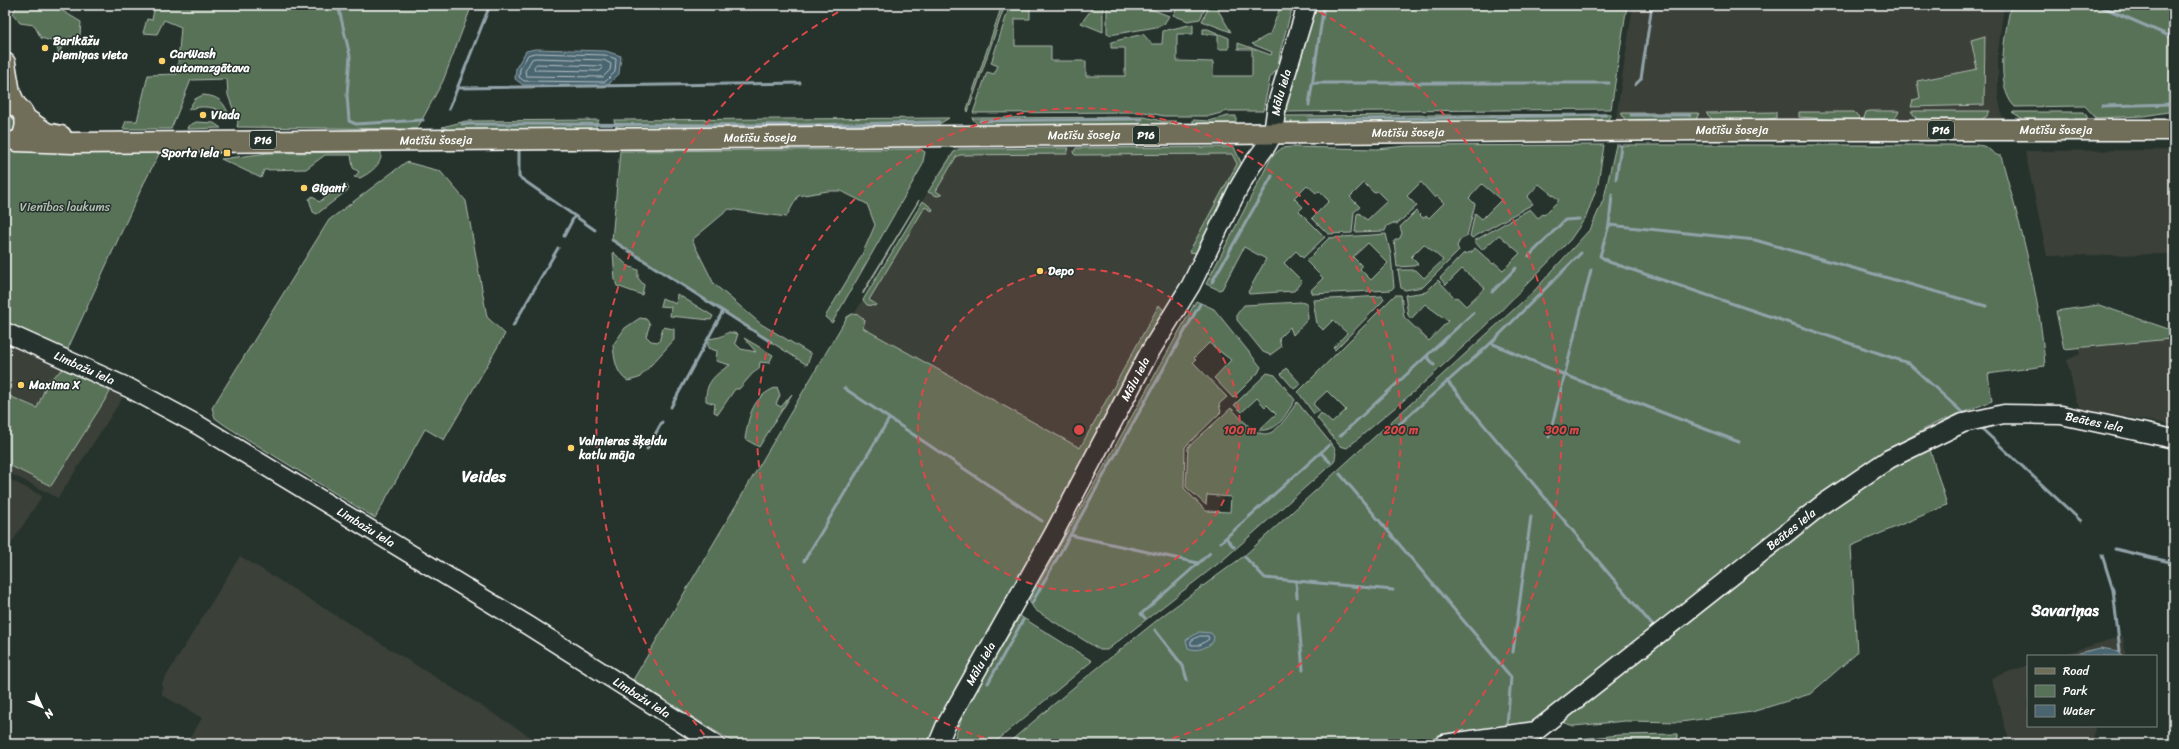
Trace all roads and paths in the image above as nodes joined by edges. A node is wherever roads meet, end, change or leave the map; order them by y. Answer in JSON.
{"nodes":[{"id":1,"x":1307,"y":5,"type":"edge"},
{"id":2,"x":5,"y":63,"type":"edge"},
{"id":3,"x":15,"y":110,"type":"edge"},
{"id":4,"x":2174,"y":130,"type":"edge"},
{"id":5,"x":1273,"y":134,"type":"junction"},
{"id":6,"x":90,"y":141,"type":"junction"},
{"id":7,"x":10,"y":142,"type":"edge"},
{"id":8,"x":5,"y":332,"type":"edge"},
{"id":9,"x":2174,"y":439,"type":"edge"},
{"id":10,"x":715,"y":744,"type":"edge"},
{"id":11,"x":938,"y":744,"type":"edge"},
{"id":12,"x":1444,"y":744,"type":"edge"}],
"edges":[{"from":1,"to":5,"type":"main road","name":"Mālu iela"},
{"from":2,"to":3,"type":"main road"},
{"from":3,"to":6,"type":"main road","name":"Matīšu šoseja","number":"P16"},
{"from":3,"to":7,"type":"main road","number":"P16"},
{"from":4,"to":5,"type":"main road","name":"Matīšu šoseja","number":"P16"},
{"from":5,"to":6,"type":"main road","name":"Matīšu šoseja","number":"P16"},
{"from":5,"to":11,"type":"main road","name":"Mālu iela"},
{"from":6,"to":7,"type":"main road","name":"Matīšu šoseja","number":"P16"},
{"from":8,"to":10,"type":"main road","name":"Limbažu iela"},
{"from":9,"to":12,"type":"main road","name":"Beātes iela"}]}
